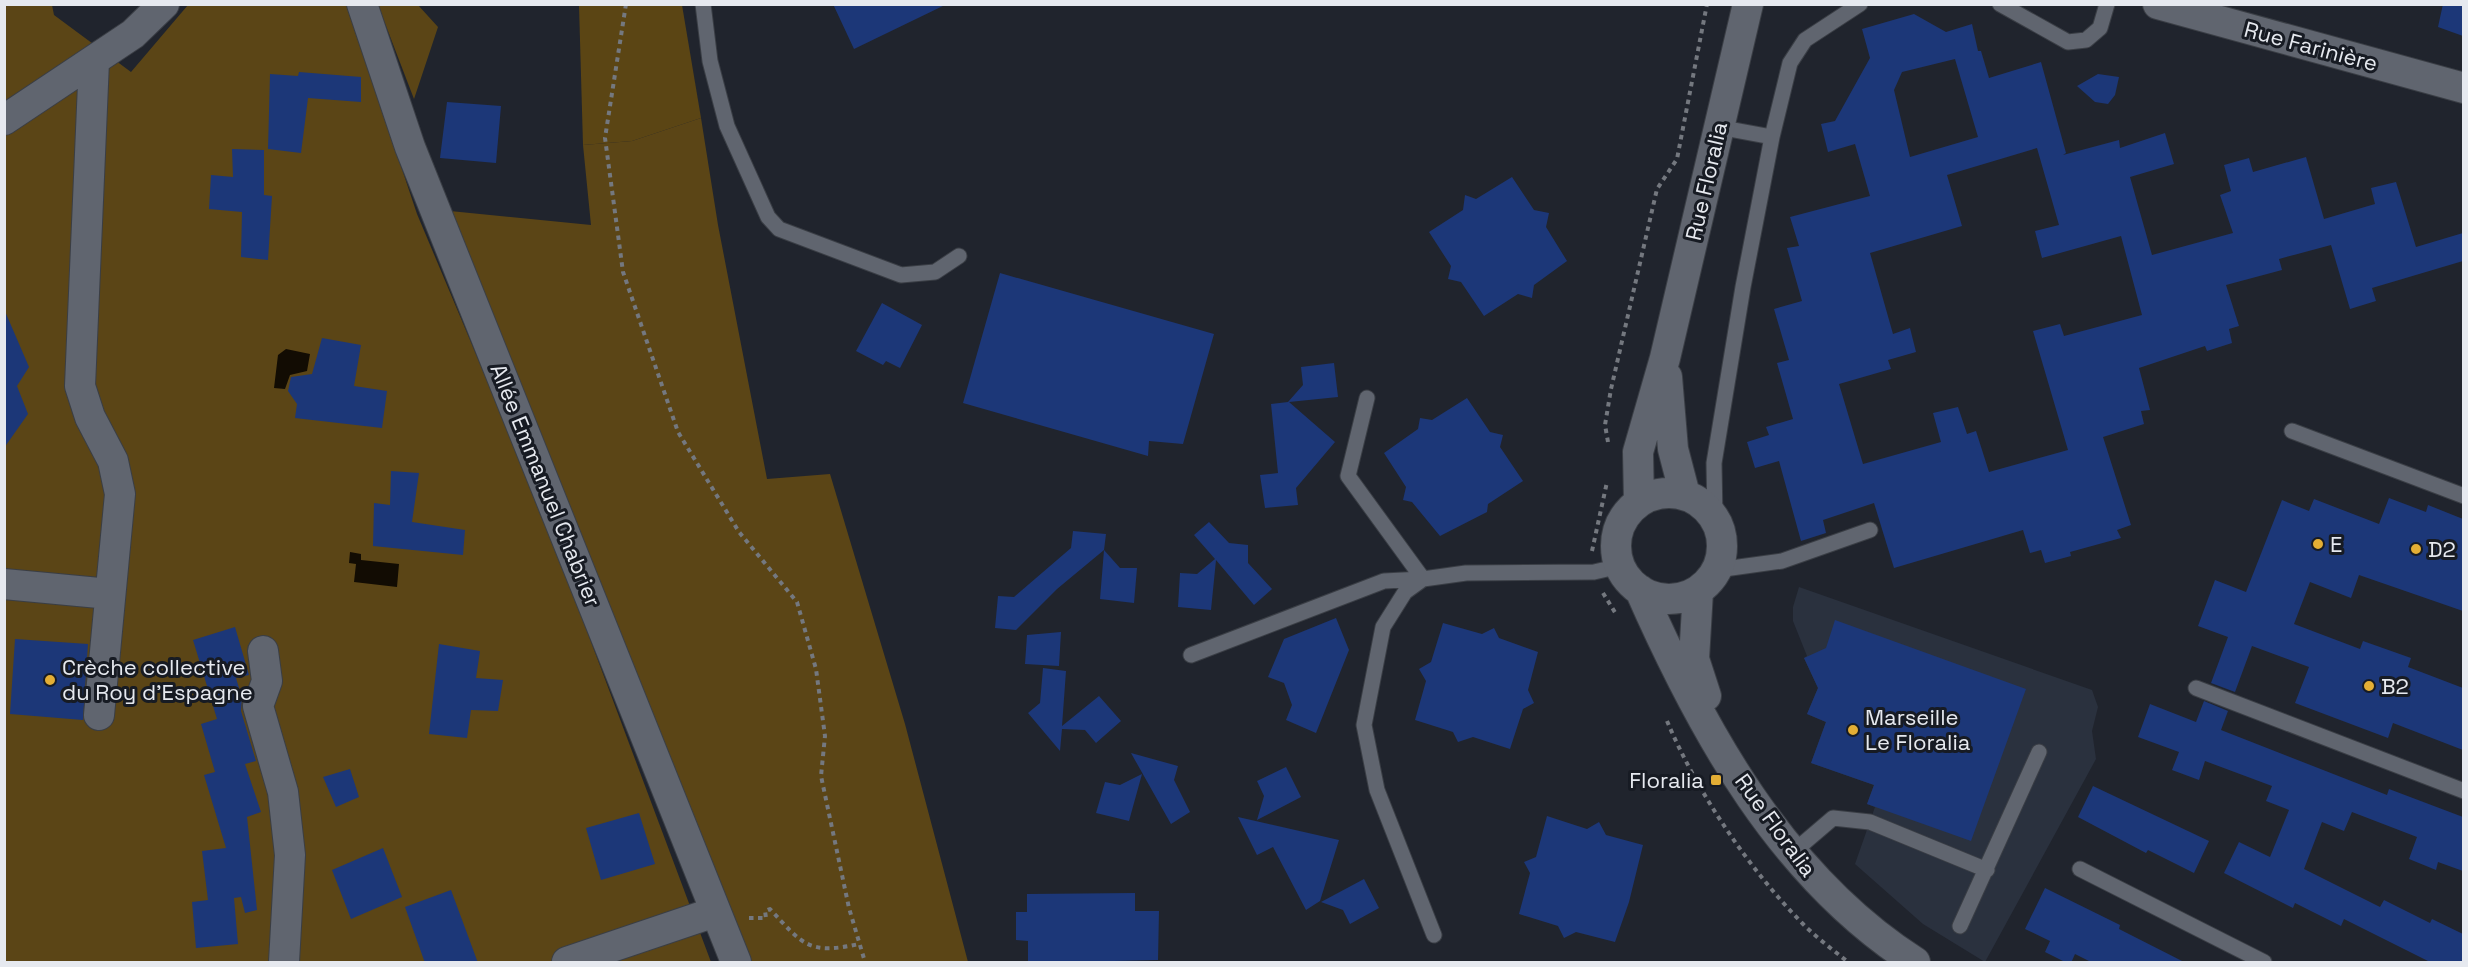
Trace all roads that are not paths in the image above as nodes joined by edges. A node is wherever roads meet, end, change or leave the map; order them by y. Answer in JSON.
{"nodes":[{"id":1,"x":164,"y":4,"type":"edge"},
{"id":2,"x":362,"y":4,"type":"edge"},
{"id":3,"x":703,"y":4,"type":"edge"},
{"id":4,"x":1748,"y":4,"type":"edge"},
{"id":5,"x":1860,"y":4,"type":"edge"},
{"id":6,"x":2000,"y":4,"type":"edge"},
{"id":7,"x":2107,"y":4,"type":"edge"},
{"id":8,"x":2158,"y":4,"type":"edge"},
{"id":9,"x":94,"y":62,"type":"junction"},
{"id":10,"x":2463,"y":88,"type":"edge"},
{"id":11,"x":4,"y":120,"type":"edge"},
{"id":12,"x":1718,"y":127,"type":"junction"},
{"id":13,"x":1772,"y":137,"type":"junction"},
{"id":14,"x":959,"y":256,"type":"dead end"},
{"id":15,"x":1665,"y":358,"type":"junction"},
{"id":16,"x":1367,"y":398,"type":"dead end"},
{"id":17,"x":2292,"y":431,"type":"dead end"},
{"id":18,"x":1685,"y":495,"type":"junction"},
{"id":19,"x":2463,"y":496,"type":"edge"},
{"id":20,"x":1639,"y":502,"type":"junction"},
{"id":21,"x":1715,"y":519,"type":"junction"},
{"id":22,"x":1870,"y":530,"type":"dead end"},
{"id":23,"x":1620,"y":566,"type":"junction"},
{"id":24,"x":1423,"y":579,"type":"junction"},
{"id":25,"x":1707,"y":580,"type":"junction"},
{"id":26,"x":4,"y":584,"type":"edge"},
{"id":27,"x":1640,"y":590,"type":"junction"},
{"id":28,"x":110,"y":594,"type":"junction"},
{"id":29,"x":263,"y":651,"type":"dead end"},
{"id":30,"x":1191,"y":655,"type":"dead end"},
{"id":31,"x":2196,"y":688,"type":"dead end"},
{"id":32,"x":99,"y":715,"type":"dead end"},
{"id":33,"x":2039,"y":752,"type":"dead end"},
{"id":34,"x":1724,"y":753,"type":"junction"},
{"id":35,"x":2463,"y":790,"type":"edge"},
{"id":36,"x":1792,"y":853,"type":"junction"},
{"id":37,"x":2080,"y":869,"type":"dead end"},
{"id":38,"x":1987,"y":870,"type":"junction"},
{"id":39,"x":715,"y":912,"type":"junction"},
{"id":40,"x":1960,"y":926,"type":"dead end"},
{"id":41,"x":1434,"y":935,"type":"dead end"},
{"id":42,"x":284,"y":963,"type":"edge"},
{"id":43,"x":567,"y":963,"type":"edge"},
{"id":44,"x":736,"y":963,"type":"edge"},
{"id":45,"x":1915,"y":963,"type":"edge"},
{"id":46,"x":2264,"y":963,"type":"edge"}],
"edges":[{"from":1,"to":9,"type":"street"},
{"from":2,"to":39,"type":"street","name":"Allée Emmanuel Chabrier"},
{"from":3,"to":14,"type":"lane"},
{"from":4,"to":12,"type":"street","name":"Rue Floralia"},
{"from":5,"to":13,"type":"lane"},
{"from":6,"to":7,"type":"lane"},
{"from":8,"to":10,"type":"street","name":"Rue Farinière"},
{"from":9,"to":11,"type":"street"},
{"from":9,"to":28,"type":"street"},
{"from":12,"to":13,"type":"lane"},
{"from":12,"to":15,"type":"street","name":"Rue Floralia"},
{"from":13,"to":21,"type":"lane"},
{"from":15,"to":18,"type":"street","name":"Rue Floralia"},
{"from":15,"to":20,"type":"street","name":"Rue Floralia"},
{"from":16,"to":24,"type":"lane"},
{"from":17,"to":19,"type":"lane"},
{"from":18,"to":20,"type":"street"},
{"from":18,"to":21,"type":"street"},
{"from":20,"to":23,"type":"street"},
{"from":21,"to":25,"type":"street"},
{"from":22,"to":25,"type":"lane"},
{"from":23,"to":24,"type":"lane"},
{"from":23,"to":27,"type":"street"},
{"from":24,"to":30,"type":"lane"},
{"from":24,"to":41,"type":"lane"},
{"from":25,"to":27,"type":"street"},
{"from":25,"to":34,"type":"street","name":"Rue Floralia"},
{"from":26,"to":28,"type":"street"},
{"from":27,"to":34,"type":"street","name":"Rue Floralia"},
{"from":28,"to":32,"type":"street"},
{"from":29,"to":42,"type":"street"},
{"from":31,"to":35,"type":"lane"},
{"from":33,"to":38,"type":"lane"},
{"from":34,"to":36,"type":"street","name":"Rue Floralia"},
{"from":36,"to":38,"type":"lane"},
{"from":36,"to":45,"type":"street","name":"Rue Floralia"},
{"from":37,"to":46,"type":"lane"},
{"from":38,"to":40,"type":"lane"},
{"from":39,"to":43,"type":"street"},
{"from":39,"to":44,"type":"street","name":"Allée Emmanuel Chabrier"}]}
